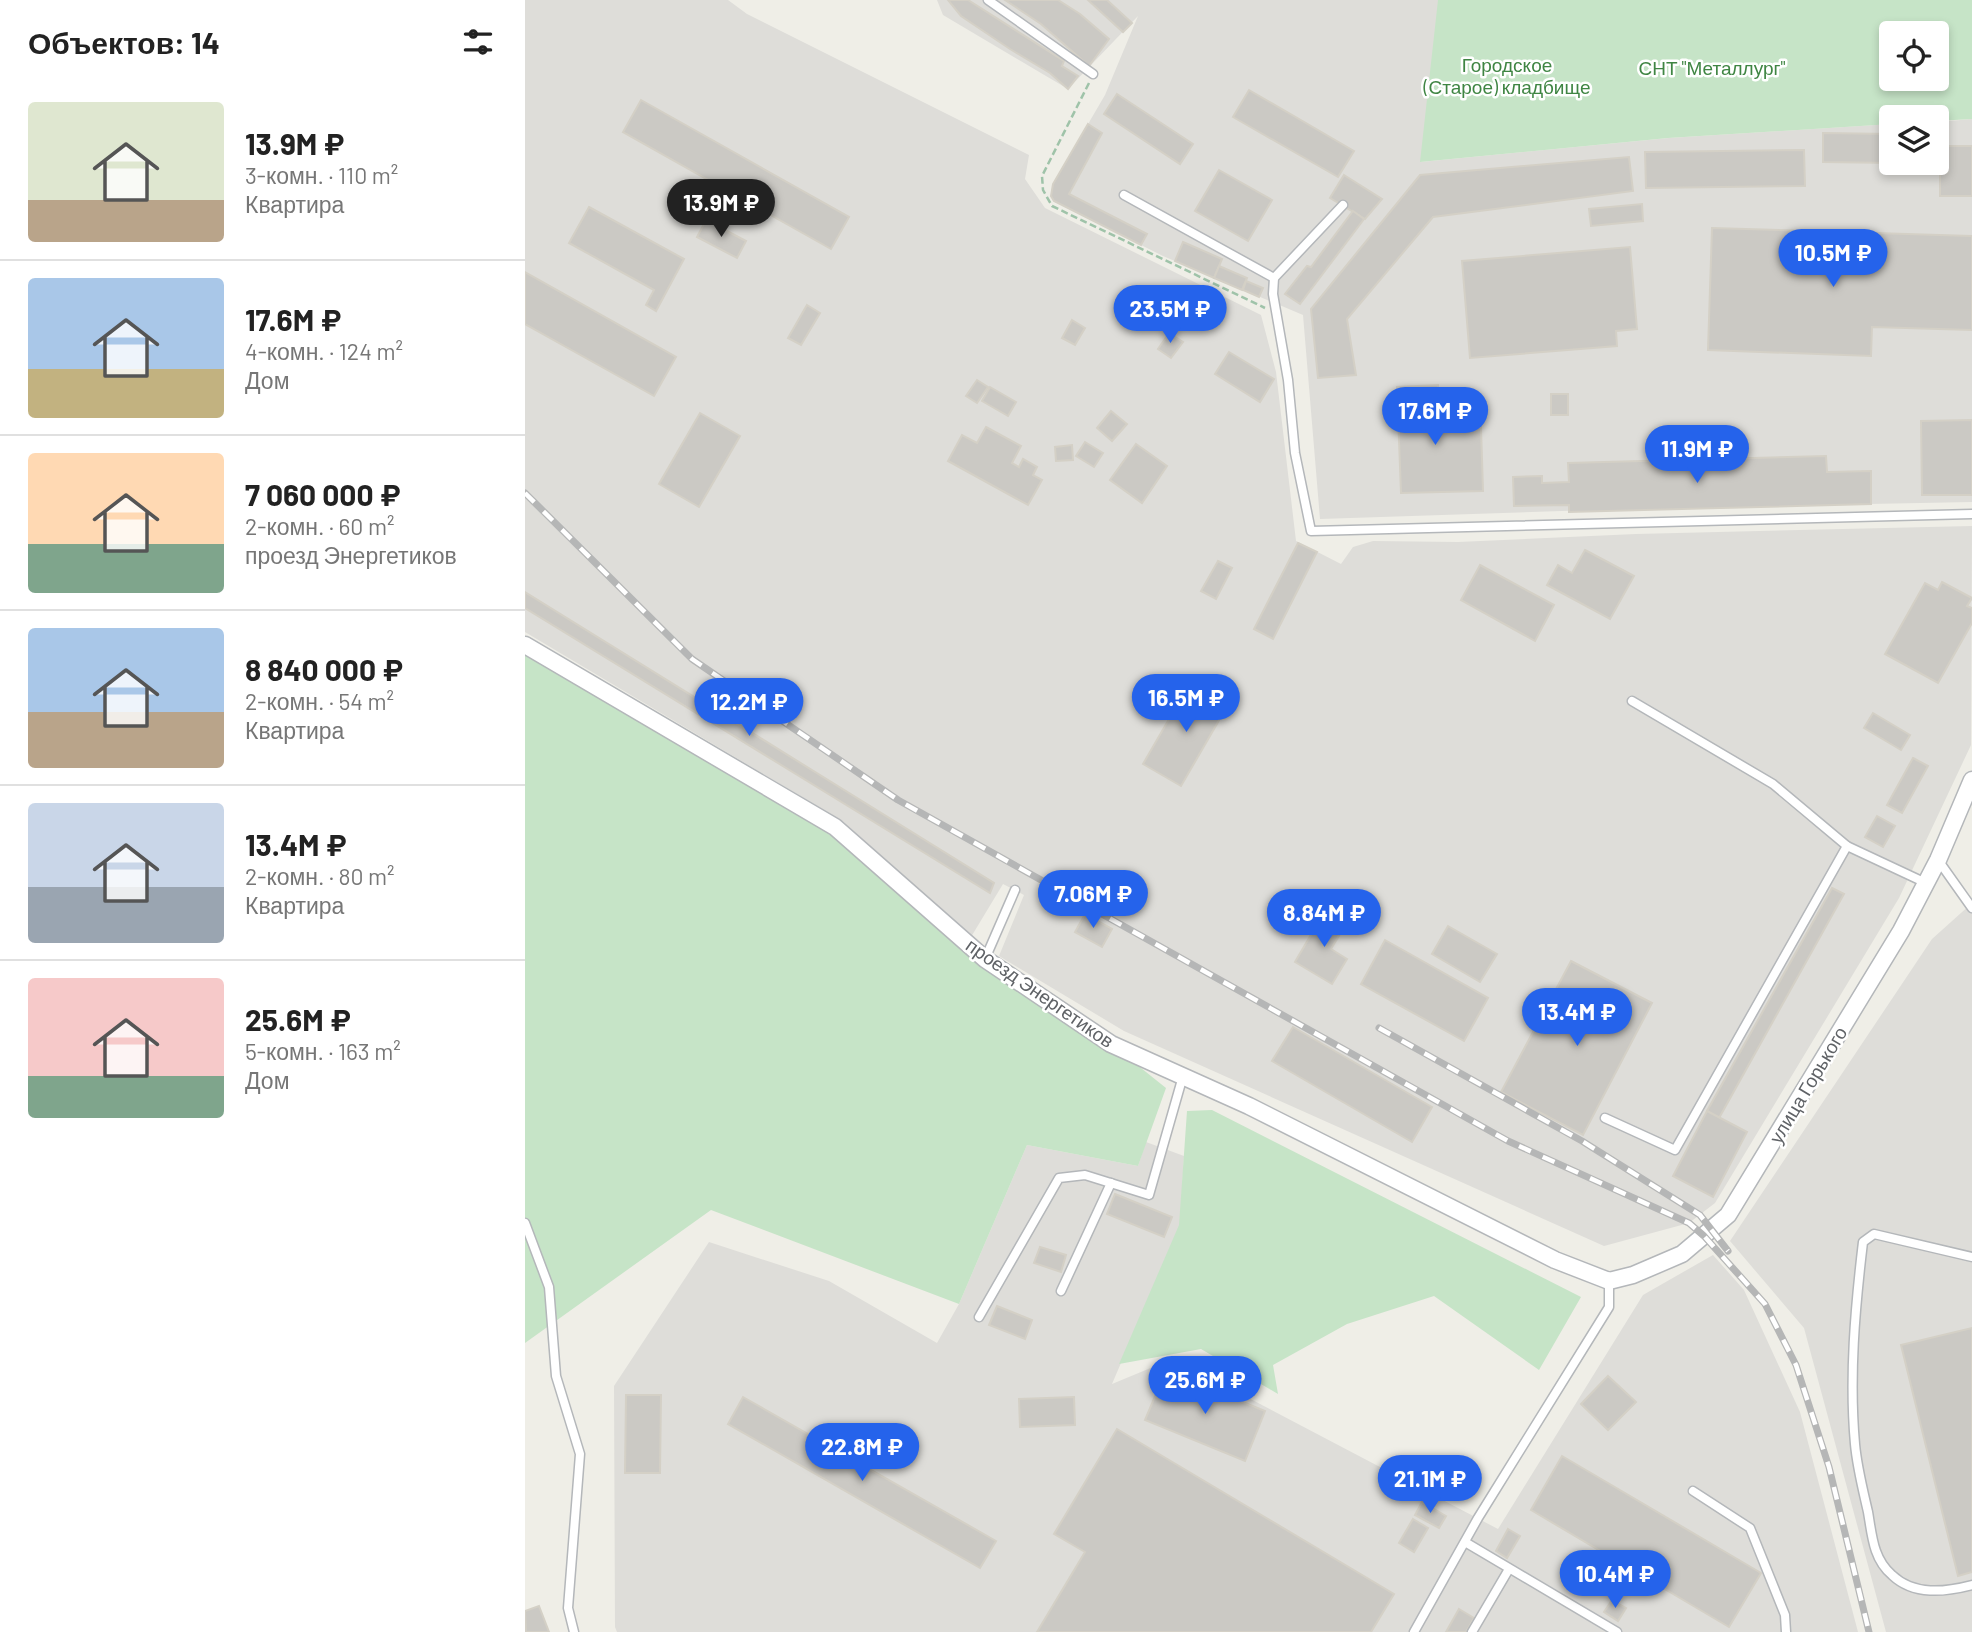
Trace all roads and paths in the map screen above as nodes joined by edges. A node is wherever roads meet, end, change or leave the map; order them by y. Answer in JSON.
{"nodes":[{"id":1,"x":988,"y":0,"type":"edge"},
{"id":2,"x":1093,"y":74,"type":"joint"},
{"id":3,"x":1124,"y":195,"type":"dead end"},
{"id":4,"x":1343,"y":205,"type":"dead end"},
{"id":5,"x":1274,"y":278,"type":"junction"},
{"id":6,"x":1277,"y":314,"type":"junction"},
{"id":7,"x":1972,"y":514,"type":"edge"},
{"id":8,"x":525,"y":645,"type":"edge"},
{"id":9,"x":1632,"y":701,"type":"dead end"},
{"id":10,"x":1972,"y":780,"type":"edge"},
{"id":11,"x":1847,"y":846,"type":"junction"},
{"id":12,"x":1938,"y":860,"type":"junction"},
{"id":13,"x":1926,"y":883,"type":"junction"},
{"id":14,"x":1015,"y":890,"type":"dead end"},
{"id":15,"x":1972,"y":908,"type":"edge"},
{"id":16,"x":985,"y":959,"type":"junction"},
{"id":17,"x":1183,"y":1076,"type":"junction"},
{"id":18,"x":1605,"y":1118,"type":"dead end"},
{"id":19,"x":1111,"y":1183,"type":"junction"},
{"id":20,"x":525,"y":1223,"type":"edge"},
{"id":21,"x":1972,"y":1257,"type":"edge"},
{"id":22,"x":1609,"y":1281,"type":"junction"},
{"id":23,"x":1061,"y":1291,"type":"dead end"},
{"id":24,"x":979,"y":1317,"type":"dead end"},
{"id":25,"x":1693,"y":1491,"type":"dead end"},
{"id":26,"x":1465,"y":1542,"type":"junction"},
{"id":27,"x":1509,"y":1569,"type":"junction"},
{"id":28,"x":1972,"y":1585,"type":"edge"},
{"id":29,"x":574,"y":1632,"type":"edge"},
{"id":30,"x":1413,"y":1632,"type":"edge"},
{"id":31,"x":1472,"y":1632,"type":"edge"},
{"id":32,"x":1617,"y":1632,"type":"edge"},
{"id":33,"x":1786,"y":1632,"type":"edge"}],
"edges":[{"from":1,"to":2,"type":"lane"},
{"from":2,"to":6,"type":"path"},
{"from":3,"to":5,"type":"lane"},
{"from":4,"to":5,"type":"lane"},
{"from":5,"to":6,"type":"lane"},
{"from":6,"to":7,"type":"lane"},
{"from":8,"to":16,"type":"street","name":"проезд Энергетиков"},
{"from":9,"to":11,"type":"lane"},
{"from":10,"to":12,"type":"street","name":"улица Горького"},
{"from":11,"to":13,"type":"lane"},
{"from":11,"to":18,"type":"lane"},
{"from":12,"to":13,"type":"street","name":"улица Горького"},
{"from":12,"to":15,"type":"lane"},
{"from":13,"to":22,"type":"street","name":"улица Горького"},
{"from":14,"to":16,"type":"lane"},
{"from":16,"to":17,"type":"street","name":"проезд Энергетиков"},
{"from":17,"to":19,"type":"lane"},
{"from":17,"to":22,"type":"street","name":"проезд Энергетиков"},
{"from":19,"to":23,"type":"lane"},
{"from":19,"to":24,"type":"lane"},
{"from":20,"to":29,"type":"lane"},
{"from":21,"to":28,"type":"lane"},
{"from":22,"to":26,"type":"lane"},
{"from":25,"to":33,"type":"lane"},
{"from":26,"to":27,"type":"lane"},
{"from":26,"to":30,"type":"lane"},
{"from":27,"to":31,"type":"lane"},
{"from":27,"to":32,"type":"lane"}]}
